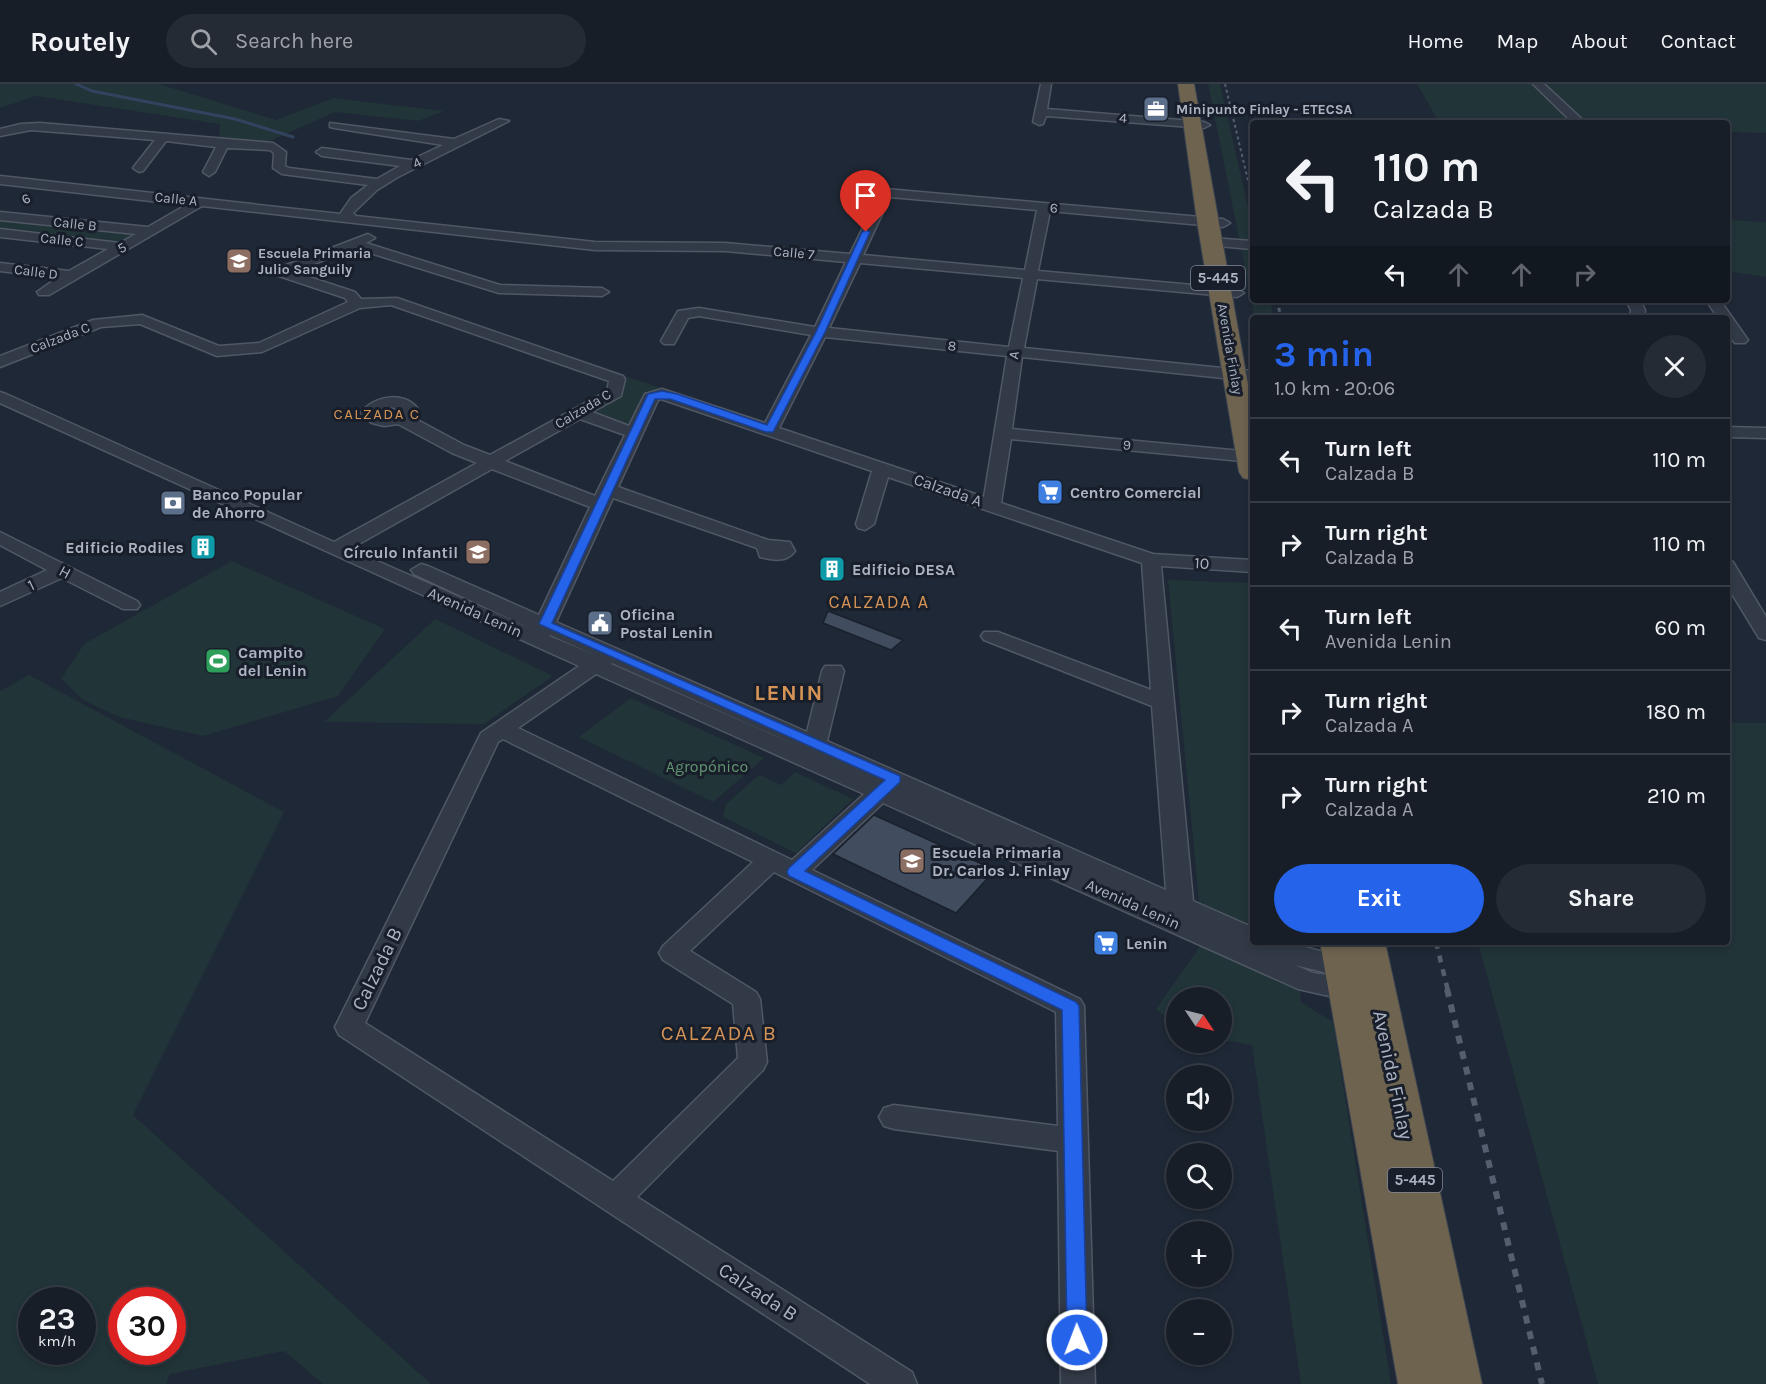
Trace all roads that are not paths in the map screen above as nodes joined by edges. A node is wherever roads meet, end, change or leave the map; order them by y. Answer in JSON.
{"nodes":[{"id":1,"x":1046,"y":84,"type":"edge"},
{"id":2,"x":1186,"y":84,"type":"edge"},
{"id":3,"x":1198,"y":84,"type":"edge"},
{"id":4,"x":1538,"y":84,"type":"edge"},
{"id":5,"x":1577,"y":120,"type":"edge"},
{"id":6,"x":503,"y":121,"type":"dead end"},
{"id":7,"x":1198,"y":124,"type":"junction"},
{"id":8,"x":334,"y":125,"type":"dead end"},
{"id":9,"x":0,"y":133,"type":"edge"},
{"id":10,"x":163,"y":137,"type":"junction"},
{"id":11,"x":456,"y":143,"type":"junction"},
{"id":12,"x":222,"y":146,"type":"junction"},
{"id":13,"x":322,"y":152,"type":"dead end"},
{"id":14,"x":414,"y":164,"type":"junction"},
{"id":15,"x":140,"y":168,"type":"dead end"},
{"id":16,"x":208,"y":172,"type":"dead end"},
{"id":17,"x":0,"y":180,"type":"edge"},
{"id":18,"x":380,"y":183,"type":"junction"},
{"id":19,"x":51,"y":186,"type":"junction"},
{"id":20,"x":200,"y":202,"type":"junction"},
{"id":21,"x":1044,"y":207,"type":"junction"},
{"id":22,"x":0,"y":214,"type":"edge"},
{"id":23,"x":351,"y":219,"type":"junction"},
{"id":24,"x":1215,"y":222,"type":"junction"},
{"id":25,"x":403,"y":225,"type":"junction"},
{"id":26,"x":150,"y":231,"type":"junction"},
{"id":27,"x":0,"y":233,"type":"edge"},
{"id":28,"x":1219,"y":243,"type":"junction"},
{"id":29,"x":354,"y":244,"type":"junction"},
{"id":30,"x":1250,"y":245,"type":"edge"},
{"id":31,"x":123,"y":247,"type":"junction"},
{"id":32,"x":854,"y":258,"type":"junction"},
{"id":33,"x":0,"y":267,"type":"edge"},
{"id":34,"x":1030,"y":274,"type":"junction"},
{"id":35,"x":72,"y":276,"type":"junction"},
{"id":36,"x":44,"y":292,"type":"dead end"},
{"id":37,"x":602,"y":292,"type":"dead end"},
{"id":38,"x":1228,"y":292,"type":"junction"},
{"id":39,"x":357,"y":304,"type":"junction"},
{"id":40,"x":1730,"y":325,"type":"edge"},
{"id":41,"x":820,"y":332,"type":"junction"},
{"id":42,"x":1730,"y":339,"type":"edge"},
{"id":43,"x":669,"y":341,"type":"dead end"},
{"id":44,"x":1015,"y":353,"type":"junction"},
{"id":45,"x":0,"y":362,"type":"edge"},
{"id":46,"x":1246,"y":374,"type":"edge"},
{"id":47,"x":0,"y":383,"type":"edge"},
{"id":48,"x":0,"y":397,"type":"edge"},
{"id":49,"x":1246,"y":403,"type":"edge"},
{"id":50,"x":578,"y":413,"type":"junction"},
{"id":51,"x":400,"y":418,"type":"dead end"},
{"id":52,"x":770,"y":430,"type":"junction"},
{"id":53,"x":1730,"y":432,"type":"edge"},
{"id":54,"x":634,"y":433,"type":"junction"},
{"id":55,"x":1002,"y":433,"type":"junction"},
{"id":56,"x":1766,"y":433,"type":"edge"},
{"id":57,"x":1250,"y":442,"type":"edge"},
{"id":58,"x":490,"y":461,"type":"junction"},
{"id":59,"x":1250,"y":462,"type":"edge"},
{"id":60,"x":882,"y":468,"type":"junction"},
{"id":61,"x":604,"y":498,"type":"junction"},
{"id":62,"x":992,"y":505,"type":"junction"},
{"id":63,"x":865,"y":524,"type":"dead end"},
{"id":64,"x":0,"y":538,"type":"edge"},
{"id":65,"x":344,"y":545,"type":"junction"},
{"id":66,"x":768,"y":546,"type":"dead end"},
{"id":67,"x":1151,"y":560,"type":"junction"},
{"id":68,"x":1250,"y":566,"type":"edge"},
{"id":69,"x":62,"y":570,"type":"junction"},
{"id":70,"x":1730,"y":573,"type":"edge"},
{"id":71,"x":0,"y":600,"type":"edge"},
{"id":72,"x":130,"y":605,"type":"dead end"},
{"id":73,"x":541,"y":632,"type":"junction"},
{"id":74,"x":1766,"y":634,"type":"edge"},
{"id":75,"x":991,"y":636,"type":"dead end"},
{"id":76,"x":603,"y":659,"type":"junction"},
{"id":77,"x":833,"y":670,"type":"dead end"},
{"id":78,"x":1163,"y":702,"type":"junction"},
{"id":79,"x":502,"y":729,"type":"junction"},
{"id":80,"x":815,"y":743,"type":"junction"},
{"id":81,"x":889,"y":785,"type":"junction"},
{"id":82,"x":783,"y":866,"type":"junction"},
{"id":83,"x":1181,"y":915,"type":"junction"},
{"id":84,"x":1250,"y":936,"type":"edge"},
{"id":85,"x":1250,"y":937,"type":"edge"},
{"id":86,"x":1273,"y":945,"type":"edge"},
{"id":87,"x":1279,"y":945,"type":"edge"},
{"id":88,"x":1338,"y":963,"type":"edge"},
{"id":89,"x":894,"y":1117,"type":"dead end"},
{"id":90,"x":1073,"y":1141,"type":"junction"},
{"id":91,"x":615,"y":1199,"type":"junction"},
{"id":92,"x":900,"y":1384,"type":"edge"},
{"id":93,"x":1078,"y":1384,"type":"edge"},
{"id":94,"x":1423,"y":1384,"type":"edge"},
{"id":95,"x":1457,"y":1384,"type":"edge"}],
"edges":[{"from":1,"to":7,"type":"street","name":"4"},
{"from":2,"to":7,"type":"highway","name":"Avenida Finlay","number":"5-445"},
{"from":3,"to":7,"type":"highway","name":"Avenida Finlay","number":"5-445"},
{"from":4,"to":5,"type":"street"},
{"from":6,"to":11,"type":"street","name":"4"},
{"from":7,"to":24,"type":"highway","name":"Avenida Finlay","number":"5-445"},
{"from":8,"to":11,"type":"street"},
{"from":9,"to":10,"type":"street"},
{"from":10,"to":12,"type":"street"},
{"from":10,"to":15,"type":"street"},
{"from":11,"to":14,"type":"street","name":"4"},
{"from":12,"to":16,"type":"street"},
{"from":12,"to":18,"type":"street"},
{"from":13,"to":14,"type":"street"},
{"from":14,"to":18,"type":"street","name":"4"},
{"from":17,"to":19,"type":"street","name":"Calle A"},
{"from":18,"to":23,"type":"street","name":"4"},
{"from":19,"to":20,"type":"street","name":"Calle A"},
{"from":19,"to":22,"type":"street","name":"6"},
{"from":20,"to":23,"type":"street","name":"Calle A"},
{"from":20,"to":26,"type":"street","name":"5"},
{"from":21,"to":24,"type":"street","name":"6"},
{"from":21,"to":32,"type":"street","name":"6"},
{"from":21,"to":34,"type":"street","name":"A"},
{"from":22,"to":26,"type":"street","name":"Calle B"},
{"from":23,"to":25,"type":"street","name":"Calle 7"},
{"from":24,"to":28,"type":"highway","name":"Avenida Finlay","number":"5-445"},
{"from":25,"to":29,"type":"street"},
{"from":25,"to":32,"type":"street","name":"Calle 7"},
{"from":26,"to":31,"type":"street","name":"5"},
{"from":27,"to":31,"type":"street","name":"Calle C"},
{"from":28,"to":30,"type":"street"},
{"from":28,"to":38,"type":"highway","name":"Avenida Finlay","number":"5-445"},
{"from":29,"to":37,"type":"street"},
{"from":29,"to":39,"type":"street"},
{"from":31,"to":35,"type":"street","name":"5"},
{"from":32,"to":34,"type":"street","name":"Calle 7"},
{"from":32,"to":41,"type":"street"},
{"from":33,"to":35,"type":"street","name":"Calle D"},
{"from":34,"to":38,"type":"street","name":"Calle 7"},
{"from":34,"to":44,"type":"street","name":"A"},
{"from":35,"to":36,"type":"street","name":"5"},
{"from":38,"to":46,"type":"highway","name":"Avenida Finlay","number":"5-445"},
{"from":39,"to":45,"type":"street","name":"Calzada C"},
{"from":39,"to":50,"type":"street","name":"Calzada C"},
{"from":40,"to":42,"type":"street"},
{"from":41,"to":43,"type":"street","name":"8"},
{"from":41,"to":44,"type":"street","name":"8"},
{"from":41,"to":52,"type":"street"},
{"from":44,"to":46,"type":"street","name":"8"},
{"from":44,"to":55,"type":"street","name":"A"},
{"from":46,"to":49,"type":"highway","name":"Avenida Finlay","number":"5-445"},
{"from":47,"to":65,"type":"street","name":"Avenida Lenin"},
{"from":48,"to":65,"type":"street","name":"Avenida Lenin"},
{"from":49,"to":57,"type":"highway","name":"Avenida Finlay","number":"5-445"},
{"from":50,"to":54,"type":"street"},
{"from":50,"to":58,"type":"street","name":"Calzada C"},
{"from":51,"to":58,"type":"street"},
{"from":52,"to":54,"type":"street","name":"Calzada A"},
{"from":52,"to":60,"type":"street","name":"Calzada A"},
{"from":53,"to":56,"type":"street"},
{"from":54,"to":61,"type":"street","name":"Calzada A"},
{"from":55,"to":59,"type":"street","name":"9"},
{"from":55,"to":62,"type":"street","name":"A"},
{"from":58,"to":61,"type":"street"},
{"from":58,"to":65,"type":"street","name":"Calzada C"},
{"from":60,"to":62,"type":"street","name":"Calzada A"},
{"from":60,"to":63,"type":"street"},
{"from":61,"to":66,"type":"street"},
{"from":61,"to":73,"type":"street","name":"Calzada A"},
{"from":62,"to":67,"type":"street","name":"Calzada A"},
{"from":64,"to":69,"type":"street","name":"H"},
{"from":65,"to":73,"type":"street","name":"Avenida Lenin"},
{"from":67,"to":68,"type":"street","name":"10"},
{"from":67,"to":78,"type":"street"},
{"from":69,"to":71,"type":"street","name":"1"},
{"from":69,"to":72,"type":"street","name":"H"},
{"from":70,"to":74,"type":"street"},
{"from":73,"to":76,"type":"street","name":"Avenida Lenin"},
{"from":75,"to":78,"type":"street"},
{"from":76,"to":79,"type":"street","name":"Calzada B"},
{"from":76,"to":80,"type":"street","name":"Avenida Lenin"},
{"from":76,"to":81,"type":"street","name":"Avenida Lenin"},
{"from":77,"to":80,"type":"street"},
{"from":78,"to":83,"type":"street"},
{"from":79,"to":82,"type":"street"},
{"from":79,"to":91,"type":"street","name":"Calzada B"},
{"from":80,"to":81,"type":"street","name":"Avenida Lenin"},
{"from":81,"to":82,"type":"street"},
{"from":81,"to":83,"type":"street","name":"Avenida Lenin"},
{"from":82,"to":90,"type":"street"},
{"from":82,"to":91,"type":"street"},
{"from":83,"to":84,"type":"street","name":"Avenida Lenin"},
{"from":83,"to":85,"type":"street","name":"Avenida Lenin"},
{"from":86,"to":88,"type":"street"},
{"from":87,"to":88,"type":"street","name":"Avenida Lenin"},
{"from":88,"to":94,"type":"highway","name":"Avenida Finlay","number":"5-445"},
{"from":88,"to":95,"type":"highway","name":"Avenida Finlay","number":"5-445"},
{"from":89,"to":90,"type":"street"},
{"from":90,"to":93,"type":"street"},
{"from":91,"to":92,"type":"street","name":"Calzada B"}]}
